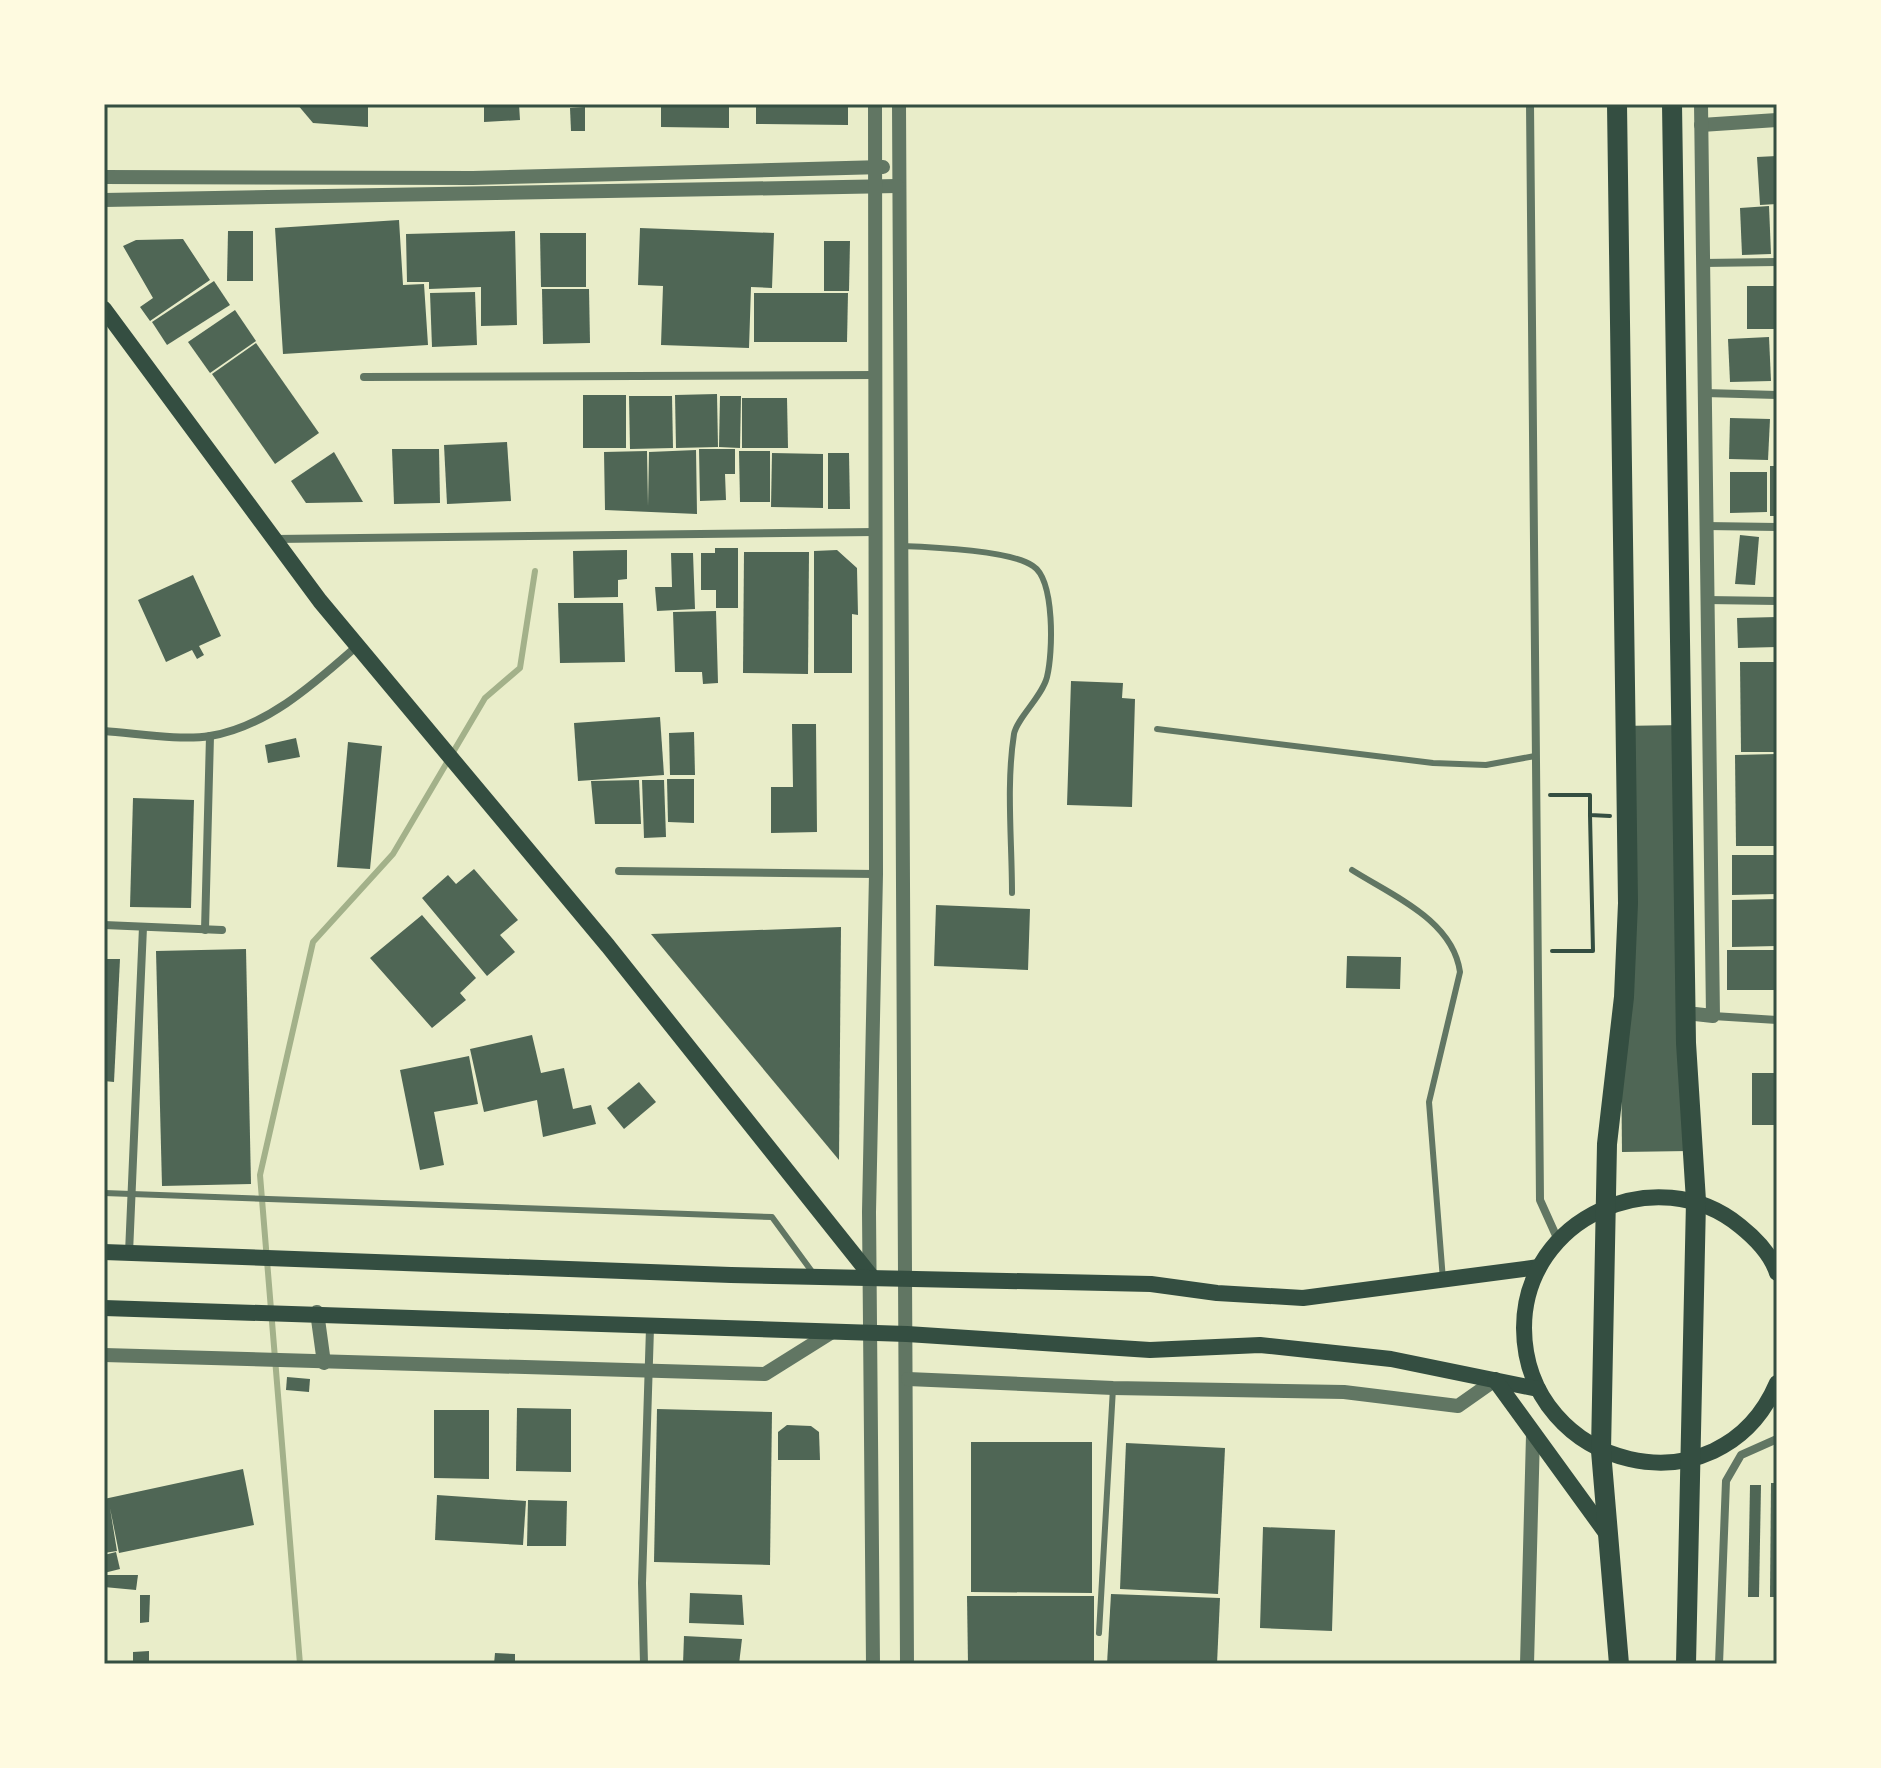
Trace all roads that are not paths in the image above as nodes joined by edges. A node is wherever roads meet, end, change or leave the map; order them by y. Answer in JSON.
{"nodes":[{"id":1,"x":875,"y":104,"type":"edge"},
{"id":2,"x":899,"y":104,"type":"edge"},
{"id":3,"x":1530,"y":104,"type":"edge"},
{"id":4,"x":1617,"y":104,"type":"edge"},
{"id":5,"x":1672,"y":104,"type":"edge"},
{"id":6,"x":1701,"y":104,"type":"edge"},
{"id":7,"x":1777,"y":120,"type":"edge"},
{"id":8,"x":1701,"y":125,"type":"junction"},
{"id":9,"x":875,"y":167,"type":"junction"},
{"id":10,"x":897,"y":167,"type":"junction"},
{"id":11,"x":104,"y":177,"type":"edge"},
{"id":12,"x":226,"y":177,"type":"junction"},
{"id":13,"x":875,"y":186,"type":"junction"},
{"id":14,"x":897,"y":186,"type":"junction"},
{"id":15,"x":226,"y":198,"type":"junction"},
{"id":16,"x":104,"y":200,"type":"edge"},
{"id":17,"x":1777,"y":262,"type":"edge"},
{"id":18,"x":1703,"y":263,"type":"junction"},
{"id":19,"x":104,"y":309,"type":"edge"},
{"id":20,"x":875,"y":375,"type":"junction"},
{"id":21,"x":364,"y":377,"type":"dead end"},
{"id":22,"x":1705,"y":393,"type":"junction"},
{"id":23,"x":1777,"y":395,"type":"edge"},
{"id":24,"x":1706,"y":526,"type":"junction"},
{"id":25,"x":1777,"y":527,"type":"edge"},
{"id":26,"x":875,"y":532,"type":"junction"},
{"id":27,"x":274,"y":539,"type":"junction"},
{"id":28,"x":901,"y":546,"type":"junction"},
{"id":29,"x":1707,"y":600,"type":"junction"},
{"id":30,"x":1777,"y":601,"type":"edge"},
{"id":31,"x":358,"y":645,"type":"junction"},
{"id":32,"x":1157,"y":729,"type":"dead end"},
{"id":33,"x":104,"y":731,"type":"edge"},
{"id":34,"x":210,"y":736,"type":"junction"},
{"id":35,"x":1535,"y":756,"type":"junction"},
{"id":36,"x":1352,"y":870,"type":"dead end"},
{"id":37,"x":619,"y":871,"type":"dead end"},
{"id":38,"x":876,"y":874,"type":"junction"},
{"id":39,"x":1012,"y":893,"type":"dead end"},
{"id":40,"x":104,"y":925,"type":"edge"},
{"id":41,"x":143,"y":927,"type":"junction"},
{"id":42,"x":205,"y":930,"type":"junction"},
{"id":43,"x":222,"y":930,"type":"dead end"},
{"id":44,"x":1686,"y":1013,"type":"junction"},
{"id":45,"x":1713,"y":1016,"type":"junction"},
{"id":46,"x":1777,"y":1020,"type":"edge"},
{"id":47,"x":104,"y":1193,"type":"edge"},
{"id":48,"x":132,"y":1194,"type":"junction"},
{"id":49,"x":1696,"y":1201,"type":"junction"},
{"id":50,"x":1606,"y":1205,"type":"junction"},
{"id":51,"x":1558,"y":1240,"type":"junction"},
{"id":52,"x":104,"y":1252,"type":"edge"},
{"id":53,"x":129,"y":1253,"type":"junction"},
{"id":54,"x":1539,"y":1267,"type":"junction"},
{"id":55,"x":1776,"y":1267,"type":"edge"},
{"id":56,"x":815,"y":1276,"type":"junction"},
{"id":57,"x":871,"y":1276,"type":"junction"},
{"id":58,"x":907,"y":1279,"type":"junction"},
{"id":59,"x":1443,"y":1280,"type":"junction"},
{"id":60,"x":104,"y":1308,"type":"edge"},
{"id":61,"x":311,"y":1312,"type":"junction"},
{"id":62,"x":650,"y":1328,"type":"junction"},
{"id":63,"x":832,"y":1332,"type":"junction"},
{"id":64,"x":870,"y":1333,"type":"junction"},
{"id":65,"x":907,"y":1334,"type":"junction"},
{"id":66,"x":104,"y":1355,"type":"edge"},
{"id":67,"x":318,"y":1363,"type":"junction"},
{"id":68,"x":647,"y":1372,"type":"junction"},
{"id":69,"x":908,"y":1379,"type":"junction"},
{"id":70,"x":1495,"y":1380,"type":"junction"},
{"id":71,"x":1777,"y":1383,"type":"edge"},
{"id":72,"x":1113,"y":1388,"type":"junction"},
{"id":73,"x":1538,"y":1389,"type":"junction"},
{"id":74,"x":1772,"y":1407,"type":"edge"},
{"id":75,"x":1533,"y":1435,"type":"junction"},
{"id":76,"x":1777,"y":1439,"type":"edge"},
{"id":77,"x":1601,"y":1451,"type":"junction"},
{"id":78,"x":1690,"y":1460,"type":"junction"},
{"id":79,"x":1610,"y":1539,"type":"junction"},
{"id":80,"x":1099,"y":1633,"type":"dead end"},
{"id":81,"x":644,"y":1664,"type":"edge"},
{"id":82,"x":873,"y":1664,"type":"edge"},
{"id":83,"x":907,"y":1664,"type":"edge"},
{"id":84,"x":1527,"y":1664,"type":"edge"},
{"id":85,"x":1619,"y":1664,"type":"edge"},
{"id":86,"x":1686,"y":1664,"type":"edge"},
{"id":87,"x":1719,"y":1664,"type":"edge"}],
"edges":[{"from":1,"to":9,"type":"street"},
{"from":2,"to":10,"type":"street"},
{"from":3,"to":35,"type":"street"},
{"from":4,"to":50,"type":"main road"},
{"from":5,"to":44,"type":"main road"},
{"from":6,"to":8,"type":"street"},
{"from":7,"to":8,"type":"street"},
{"from":8,"to":18,"type":"street"},
{"from":9,"to":10,"type":"street"},
{"from":9,"to":12,"type":"street"},
{"from":9,"to":13,"type":"street"},
{"from":10,"to":14,"type":"street"},
{"from":11,"to":12,"type":"street"},
{"from":12,"to":15,"type":"street"},
{"from":13,"to":14,"type":"street"},
{"from":13,"to":15,"type":"street"},
{"from":13,"to":20,"type":"street"},
{"from":14,"to":28,"type":"street"},
{"from":15,"to":16,"type":"street"},
{"from":17,"to":18,"type":"street"},
{"from":18,"to":22,"type":"street"},
{"from":19,"to":27,"type":"main road"},
{"from":20,"to":21,"type":"street"},
{"from":20,"to":26,"type":"street"},
{"from":22,"to":23,"type":"street"},
{"from":22,"to":24,"type":"street"},
{"from":24,"to":25,"type":"street"},
{"from":24,"to":29,"type":"street"},
{"from":26,"to":27,"type":"street"},
{"from":26,"to":38,"type":"street"},
{"from":27,"to":31,"type":"main road"},
{"from":28,"to":39,"type":"lane"},
{"from":28,"to":58,"type":"street"},
{"from":29,"to":30,"type":"street"},
{"from":29,"to":45,"type":"street"},
{"from":31,"to":34,"type":"street"},
{"from":31,"to":57,"type":"main road"},
{"from":32,"to":35,"type":"lane"},
{"from":33,"to":34,"type":"street"},
{"from":34,"to":42,"type":"street"},
{"from":35,"to":51,"type":"street"},
{"from":36,"to":59,"type":"lane"},
{"from":37,"to":38,"type":"street"},
{"from":38,"to":57,"type":"street"},
{"from":40,"to":41,"type":"street"},
{"from":41,"to":42,"type":"street"},
{"from":41,"to":48,"type":"street"},
{"from":42,"to":43,"type":"street"},
{"from":44,"to":45,"type":"street"},
{"from":44,"to":49,"type":"main road"},
{"from":45,"to":46,"type":"street"},
{"from":47,"to":48,"type":"lane"},
{"from":48,"to":53,"type":"street"},
{"from":48,"to":56,"type":"lane"},
{"from":49,"to":50,"type":"main road"},
{"from":49,"to":55,"type":"main road"},
{"from":49,"to":78,"type":"main road"},
{"from":50,"to":51,"type":"main road"},
{"from":50,"to":77,"type":"main road"},
{"from":51,"to":54,"type":"main road"},
{"from":52,"to":53,"type":"main road"},
{"from":53,"to":56,"type":"main road"},
{"from":54,"to":59,"type":"main road"},
{"from":54,"to":73,"type":"main road"},
{"from":56,"to":57,"type":"main road"},
{"from":57,"to":58,"type":"main road"},
{"from":57,"to":64,"type":"street"},
{"from":58,"to":59,"type":"main road"},
{"from":58,"to":65,"type":"street"},
{"from":60,"to":61,"type":"main road"},
{"from":61,"to":62,"type":"main road"},
{"from":61,"to":67,"type":"street"},
{"from":62,"to":63,"type":"main road"},
{"from":62,"to":68,"type":"street"},
{"from":63,"to":64,"type":"main road"},
{"from":63,"to":68,"type":"street"},
{"from":64,"to":65,"type":"main road"},
{"from":64,"to":82,"type":"street"},
{"from":65,"to":69,"type":"street"},
{"from":65,"to":70,"type":"main road"},
{"from":66,"to":67,"type":"street"},
{"from":67,"to":68,"type":"street"},
{"from":68,"to":81,"type":"street"},
{"from":69,"to":72,"type":"street"},
{"from":69,"to":83,"type":"street"},
{"from":70,"to":72,"type":"street"},
{"from":70,"to":73,"type":"main road"},
{"from":70,"to":75,"type":"main road"},
{"from":71,"to":74,"type":"main road"},
{"from":72,"to":80,"type":"lane"},
{"from":73,"to":77,"type":"main road"},
{"from":74,"to":78,"type":"main road"},
{"from":75,"to":79,"type":"main road"},
{"from":75,"to":84,"type":"street"},
{"from":76,"to":87,"type":"street"},
{"from":77,"to":78,"type":"main road"},
{"from":77,"to":79,"type":"main road"},
{"from":78,"to":86,"type":"main road"},
{"from":79,"to":85,"type":"main road"}]}
